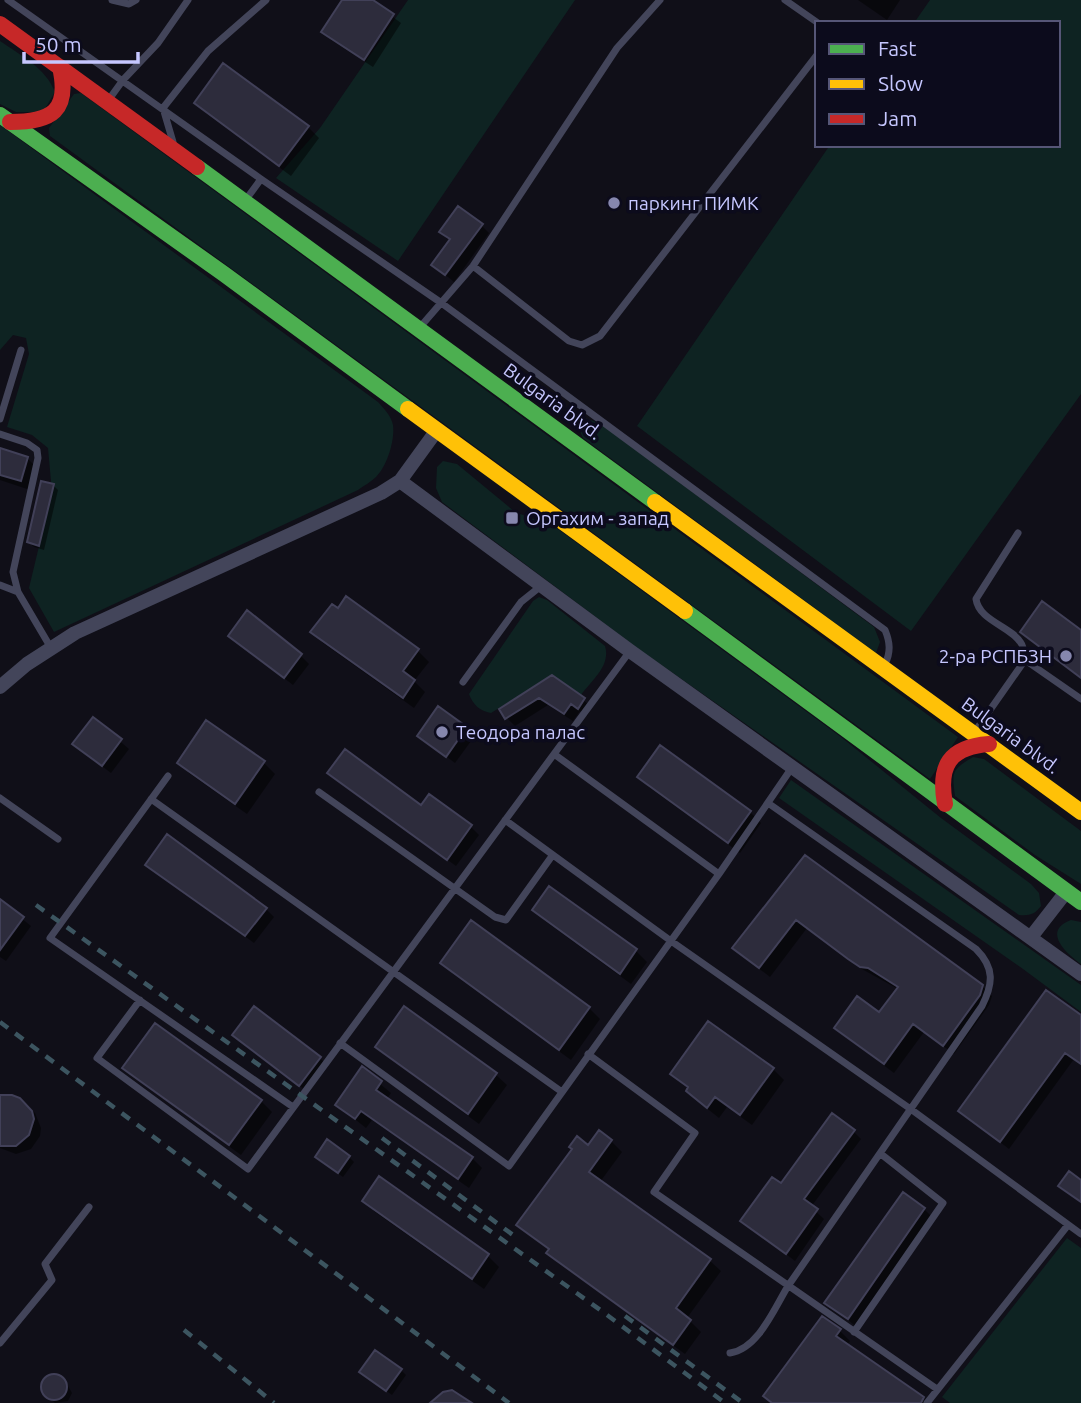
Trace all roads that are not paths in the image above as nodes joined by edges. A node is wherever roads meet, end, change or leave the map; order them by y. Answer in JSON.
{"nodes":[{"id":1,"x":8,"y":0,"type":"edge"},
{"id":2,"x":112,"y":0,"type":"edge"},
{"id":3,"x":136,"y":0,"type":"edge"},
{"id":4,"x":266,"y":0,"type":"edge"},
{"id":5,"x":660,"y":0,"type":"edge"},
{"id":6,"x":785,"y":0,"type":"edge"},
{"id":7,"x":184,"y":1,"type":"edge"},
{"id":8,"x":815,"y":21,"type":"edge"},
{"id":9,"x":0,"y":24,"type":"edge"},
{"id":10,"x":57,"y":34,"type":"junction"},
{"id":11,"x":42,"y":55,"type":"junction"},
{"id":12,"x":815,"y":58,"type":"edge"},
{"id":13,"x":60,"y":67,"type":"junction"},
{"id":14,"x":123,"y":80,"type":"junction"},
{"id":15,"x":108,"y":102,"type":"junction"},
{"id":16,"x":163,"y":108,"type":"junction"},
{"id":17,"x":5,"y":119,"type":"edge"},
{"id":18,"x":175,"y":150,"type":"junction"},
{"id":19,"x":261,"y":179,"type":"junction"},
{"id":20,"x":245,"y":201,"type":"junction"},
{"id":21,"x":473,"y":266,"type":"junction"},
{"id":22,"x":440,"y":302,"type":"junction"},
{"id":23,"x":419,"y":329,"type":"junction"},
{"id":24,"x":21,"y":350,"type":"dead end"},
{"id":25,"x":0,"y":419,"type":"edge"},
{"id":26,"x":437,"y":430,"type":"junction"},
{"id":27,"x":0,"y":434,"type":"edge"},
{"id":28,"x":400,"y":481,"type":"junction"},
{"id":29,"x":1018,"y":533,"type":"dead end"},
{"id":30,"x":0,"y":585,"type":"edge"},
{"id":31,"x":542,"y":586,"type":"junction"},
{"id":32,"x":18,"y":592,"type":"junction"},
{"id":33,"x":51,"y":648,"type":"junction"},
{"id":34,"x":630,"y":651,"type":"junction"},
{"id":35,"x":1025,"y":660,"type":"junction"},
{"id":36,"x":883,"y":669,"type":"junction"},
{"id":37,"x":463,"y":682,"type":"dead end"},
{"id":38,"x":0,"y":687,"type":"edge"},
{"id":39,"x":1081,"y":699,"type":"edge"},
{"id":40,"x":973,"y":733,"type":"junction"},
{"id":41,"x":989,"y":744,"type":"junction"},
{"id":42,"x":554,"y":754,"type":"junction"},
{"id":43,"x":793,"y":766,"type":"junction"},
{"id":44,"x":168,"y":776,"type":"dead end"},
{"id":45,"x":319,"y":792,"type":"dead end"},
{"id":46,"x":0,"y":798,"type":"edge"},
{"id":47,"x":151,"y":799,"type":"junction"},
{"id":48,"x":768,"y":803,"type":"junction"},
{"id":49,"x":945,"y":804,"type":"junction"},
{"id":50,"x":1081,"y":812,"type":"edge"},
{"id":51,"x":505,"y":820,"type":"junction"},
{"id":52,"x":58,"y":839,"type":"dead end"},
{"id":53,"x":552,"y":856,"type":"junction"},
{"id":54,"x":719,"y":874,"type":"junction"},
{"id":55,"x":455,"y":888,"type":"junction"},
{"id":56,"x":1066,"y":892,"type":"junction"},
{"id":57,"x":1081,"y":902,"type":"edge"},
{"id":58,"x":1031,"y":937,"type":"junction"},
{"id":59,"x":671,"y":941,"type":"junction"},
{"id":60,"x":393,"y":972,"type":"junction"},
{"id":61,"x":1081,"y":974,"type":"edge"},
{"id":62,"x":140,"y":1000,"type":"junction"},
{"id":63,"x":340,"y":1043,"type":"junction"},
{"id":64,"x":588,"y":1054,"type":"junction"},
{"id":65,"x":562,"y":1092,"type":"junction"},
{"id":66,"x":293,"y":1107,"type":"junction"},
{"id":67,"x":912,"y":1110,"type":"junction"},
{"id":68,"x":881,"y":1154,"type":"junction"},
{"id":69,"x":89,"y":1207,"type":"dead end"},
{"id":70,"x":1068,"y":1225,"type":"junction"},
{"id":71,"x":1081,"y":1234,"type":"edge"},
{"id":72,"x":788,"y":1286,"type":"junction"},
{"id":73,"x":854,"y":1332,"type":"junction"},
{"id":74,"x":0,"y":1343,"type":"edge"},
{"id":75,"x":730,"y":1353,"type":"dead end"},
{"id":76,"x":937,"y":1389,"type":"junction"},
{"id":77,"x":932,"y":1401,"type":"edge"}],
"edges":[{"from":1,"to":10,"type":"lane"},
{"from":2,"to":3,"type":"lane"},
{"from":4,"to":16,"type":"lane"},
{"from":5,"to":21,"type":"lane"},
{"from":6,"to":8,"type":"lane"},
{"from":7,"to":14,"type":"lane"},
{"from":9,"to":11,"type":"highway","name":"Bulgaria blvd."},
{"from":10,"to":11,"type":"lane"},
{"from":10,"to":14,"type":"lane"},
{"from":11,"to":13,"type":"highway","name":"Bulgaria blvd."},
{"from":12,"to":21,"type":"lane"},
{"from":13,"to":15,"type":"highway","name":"Bulgaria blvd."},
{"from":13,"to":17,"type":"highway"},
{"from":14,"to":15,"type":"lane"},
{"from":14,"to":16,"type":"lane"},
{"from":15,"to":18,"type":"highway","name":"Bulgaria blvd."},
{"from":16,"to":18,"type":"lane"},
{"from":16,"to":19,"type":"lane"},
{"from":17,"to":26,"type":"highway"},
{"from":18,"to":20,"type":"highway","name":"Bulgaria blvd."},
{"from":19,"to":20,"type":"lane"},
{"from":19,"to":22,"type":"lane"},
{"from":20,"to":23,"type":"highway","name":"Bulgaria blvd."},
{"from":21,"to":22,"type":"lane"},
{"from":22,"to":23,"type":"lane"},
{"from":22,"to":36,"type":"lane"},
{"from":23,"to":36,"type":"highway","name":"Bulgaria blvd."},
{"from":24,"to":25,"type":"lane"},
{"from":26,"to":28,"type":"street"},
{"from":26,"to":49,"type":"highway"},
{"from":27,"to":32,"type":"lane"},
{"from":28,"to":31,"type":"street"},
{"from":28,"to":33,"type":"street"},
{"from":29,"to":35,"type":"lane"},
{"from":30,"to":32,"type":"lane"},
{"from":31,"to":34,"type":"street"},
{"from":31,"to":37,"type":"lane"},
{"from":32,"to":33,"type":"lane"},
{"from":33,"to":38,"type":"street"},
{"from":34,"to":42,"type":"lane"},
{"from":34,"to":43,"type":"street"},
{"from":35,"to":39,"type":"lane"},
{"from":35,"to":40,"type":"lane"},
{"from":36,"to":40,"type":"highway","name":"Bulgaria blvd."},
{"from":40,"to":41,"type":"highway","name":"Bulgaria blvd."},
{"from":41,"to":49,"type":"highway"},
{"from":41,"to":50,"type":"highway","name":"Bulgaria blvd."},
{"from":42,"to":51,"type":"lane"},
{"from":42,"to":54,"type":"lane"},
{"from":43,"to":48,"type":"lane"},
{"from":43,"to":58,"type":"street"},
{"from":44,"to":47,"type":"lane"},
{"from":45,"to":55,"type":"lane"},
{"from":46,"to":52,"type":"lane"},
{"from":47,"to":60,"type":"lane"},
{"from":47,"to":62,"type":"lane"},
{"from":48,"to":54,"type":"lane"},
{"from":48,"to":67,"type":"lane"},
{"from":49,"to":56,"type":"highway"},
{"from":51,"to":53,"type":"lane"},
{"from":51,"to":55,"type":"lane"},
{"from":53,"to":55,"type":"lane"},
{"from":53,"to":59,"type":"lane"},
{"from":54,"to":59,"type":"lane"},
{"from":55,"to":60,"type":"lane"},
{"from":56,"to":57,"type":"highway"},
{"from":56,"to":58,"type":"street"},
{"from":58,"to":61,"type":"street"},
{"from":59,"to":64,"type":"lane"},
{"from":59,"to":67,"type":"lane"},
{"from":60,"to":63,"type":"lane"},
{"from":60,"to":65,"type":"lane"},
{"from":62,"to":66,"type":"lane"},
{"from":62,"to":66,"type":"lane"},
{"from":63,"to":65,"type":"lane"},
{"from":63,"to":66,"type":"lane"},
{"from":64,"to":65,"type":"lane"},
{"from":64,"to":72,"type":"lane"},
{"from":67,"to":68,"type":"lane"},
{"from":67,"to":70,"type":"lane"},
{"from":68,"to":72,"type":"lane"},
{"from":68,"to":73,"type":"lane"},
{"from":69,"to":74,"type":"lane"},
{"from":70,"to":71,"type":"lane"},
{"from":70,"to":76,"type":"lane"},
{"from":72,"to":73,"type":"lane"},
{"from":72,"to":75,"type":"lane"},
{"from":73,"to":76,"type":"lane"},
{"from":76,"to":77,"type":"lane"}]}
